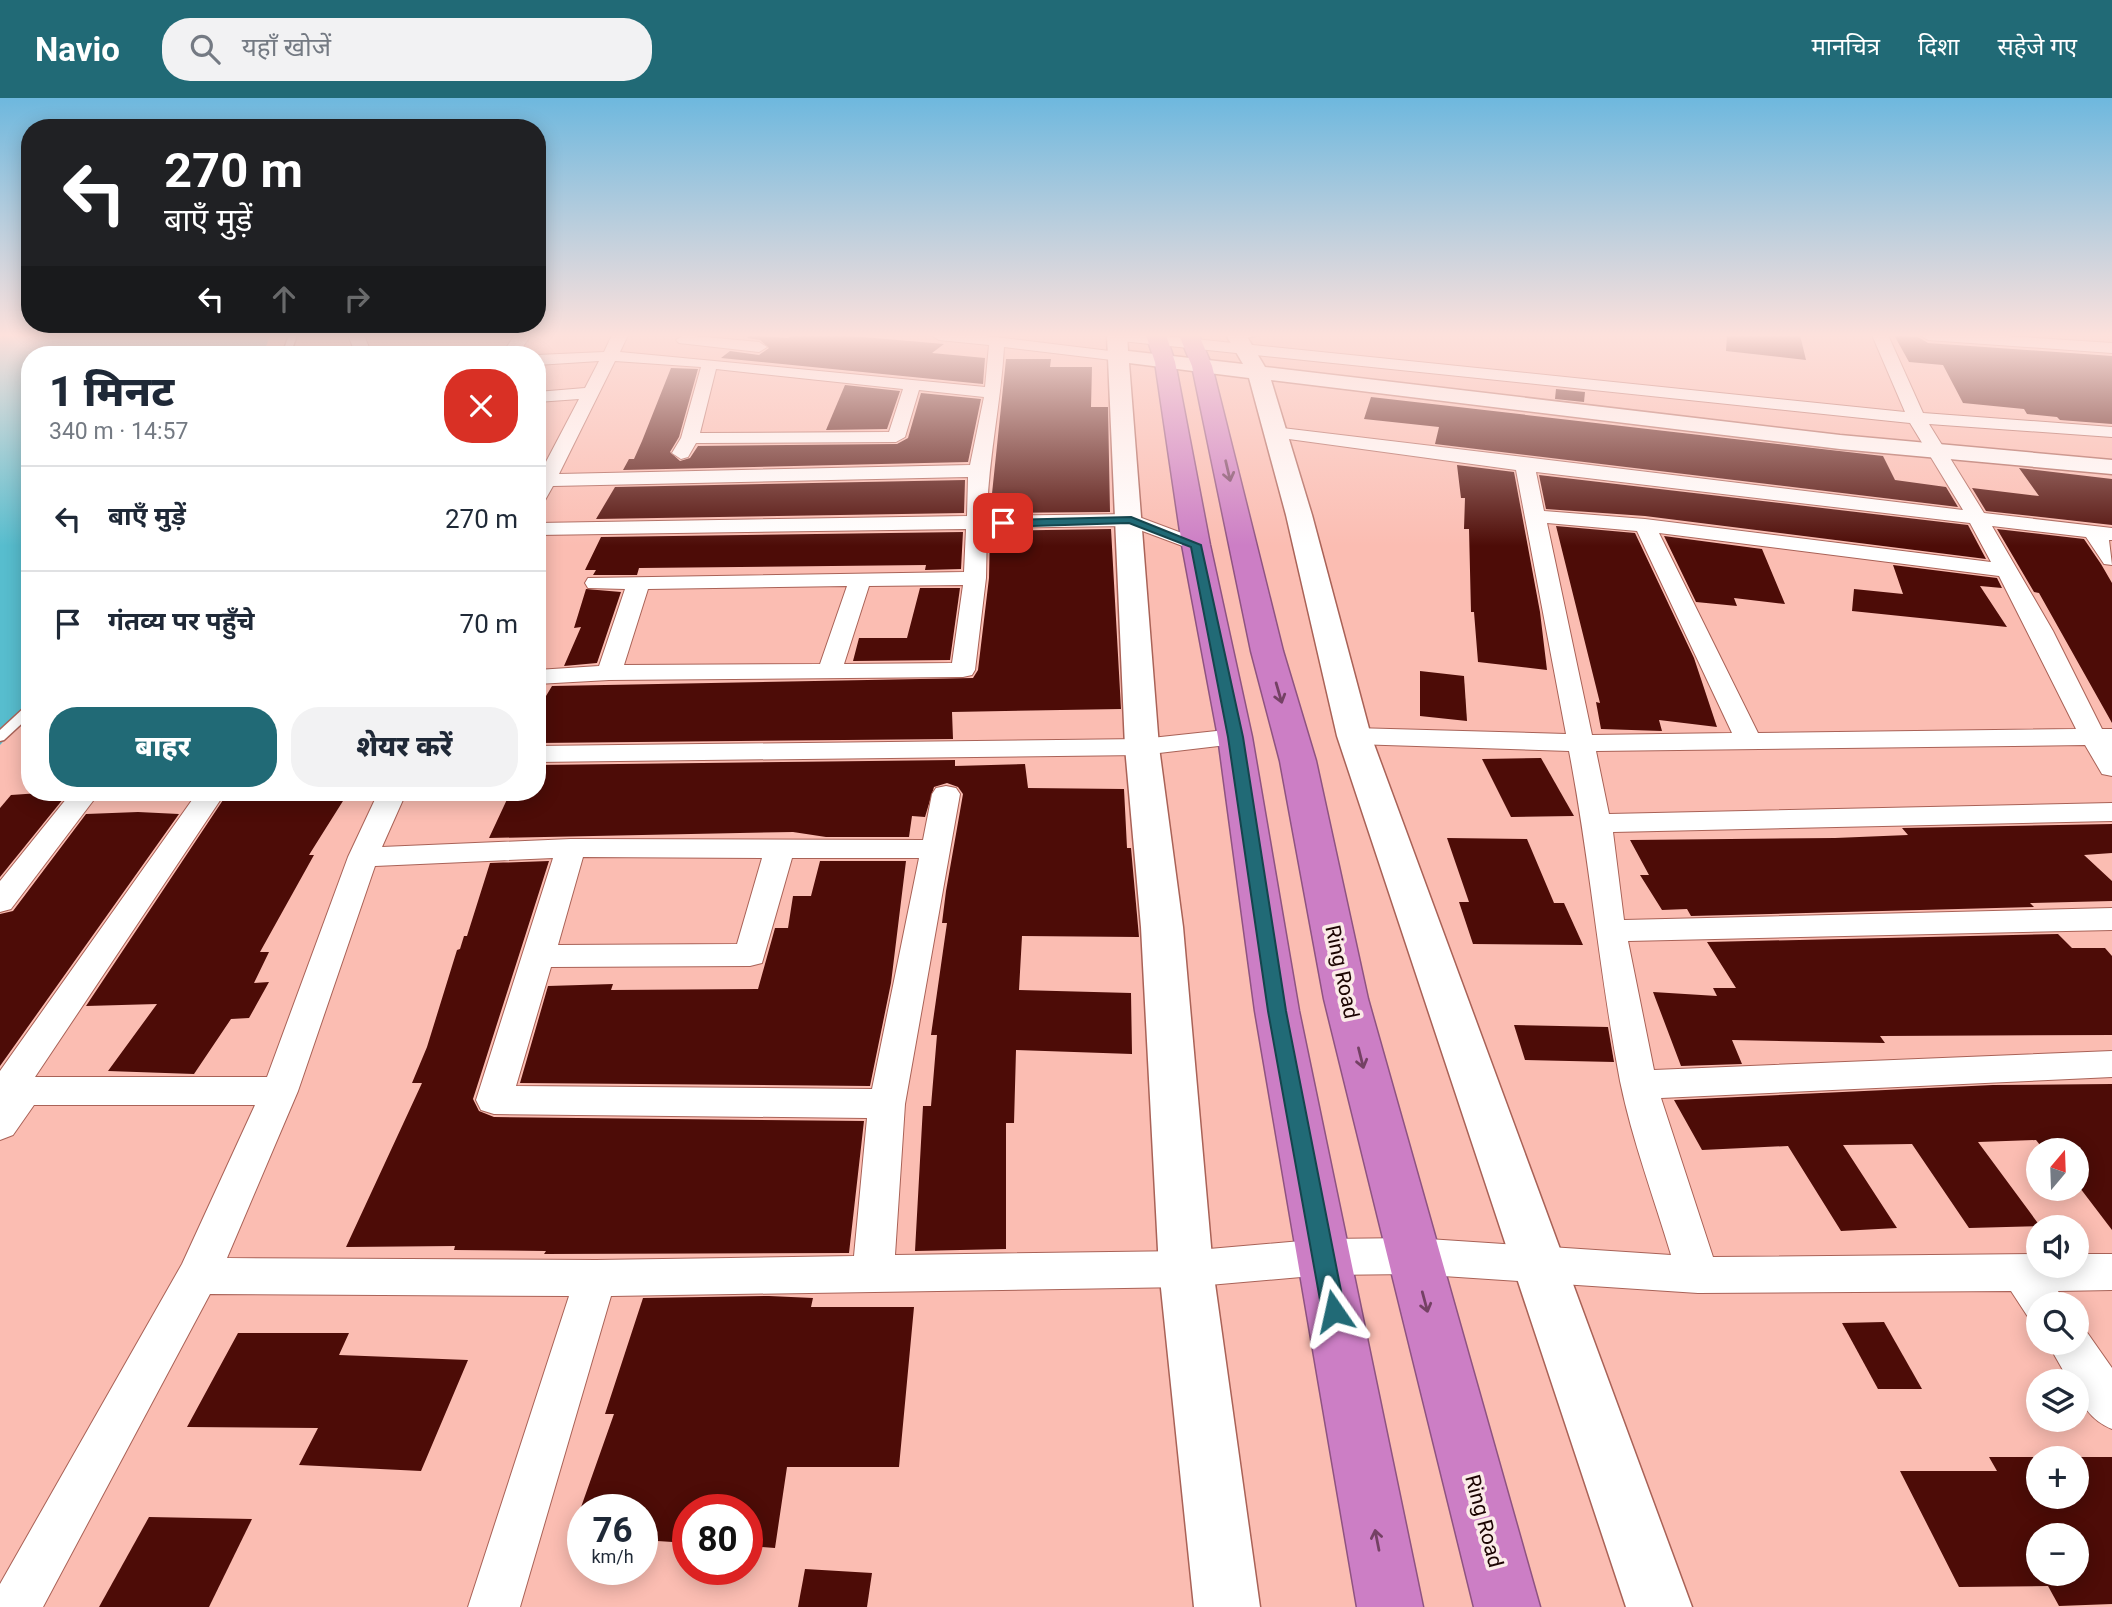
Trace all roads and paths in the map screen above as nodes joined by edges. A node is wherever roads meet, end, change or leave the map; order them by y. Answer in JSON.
{"nodes":[{"id":1,"x":586,"y":405,"type":"edge"},
{"id":2,"x":699,"y":405,"type":"edge"},
{"id":3,"x":906,"y":405,"type":"edge"},
{"id":4,"x":991,"y":405,"type":"edge"},
{"id":5,"x":1145,"y":405,"type":"edge"},
{"id":6,"x":1166,"y":405,"type":"edge"},
{"id":7,"x":1176,"y":405,"type":"edge"},
{"id":8,"x":1265,"y":405,"type":"edge"},
{"id":9,"x":1614,"y":405,"type":"edge"},
{"id":10,"x":1799,"y":405,"type":"edge"},
{"id":11,"x":1911,"y":405,"type":"edge"},
{"id":12,"x":1916,"y":418,"type":"junction"},
{"id":13,"x":1274,"y":432,"type":"junction"},
{"id":14,"x":2112,"y":432,"type":"edge"},
{"id":15,"x":690,"y":438,"type":"junction"},
{"id":16,"x":1935,"y":450,"type":"junction"},
{"id":17,"x":1525,"y":465,"type":"junction"},
{"id":18,"x":2112,"y":467,"type":"edge"},
{"id":19,"x":978,"y":471,"type":"junction"},
{"id":20,"x":669,"y":475,"type":"junction"},
{"id":21,"x":547,"y":480,"type":"joint"},
{"id":22,"x":1533,"y":516,"type":"junction"},
{"id":23,"x":1978,"y":519,"type":"junction"},
{"id":24,"x":1131,"y":520,"type":"junction"},
{"id":25,"x":977,"y":524,"type":"junction"},
{"id":26,"x":1645,"y":525,"type":"junction"},
{"id":27,"x":546,"y":529,"type":"edge"},
{"id":28,"x":2102,"y":533,"type":"edge"},
{"id":29,"x":1196,"y":545,"type":"junction"},
{"id":30,"x":2112,"y":559,"type":"edge"},
{"id":31,"x":2007,"y":570,"type":"junction"},
{"id":32,"x":975,"y":578,"type":"junction"},
{"id":33,"x":860,"y":581,"type":"junction"},
{"id":34,"x":639,"y":582,"type":"junction"},
{"id":35,"x":596,"y":583,"type":"dead end"},
{"id":36,"x":830,"y":672,"type":"junction"},
{"id":37,"x":609,"y":673,"type":"junction"},
{"id":38,"x":546,"y":676,"type":"edge"},
{"id":39,"x":21,"y":717,"type":"edge"},
{"id":40,"x":1353,"y":736,"type":"junction"},
{"id":41,"x":0,"y":737,"type":"edge"},
{"id":42,"x":1236,"y":737,"type":"junction"},
{"id":43,"x":2103,"y":737,"type":"edge"},
{"id":44,"x":1749,"y":742,"type":"junction"},
{"id":45,"x":1583,"y":743,"type":"junction"},
{"id":46,"x":1142,"y":747,"type":"junction"},
{"id":47,"x":546,"y":754,"type":"edge"},
{"id":48,"x":2112,"y":768,"type":"edge"},
{"id":49,"x":946,"y":793,"type":"dead end"},
{"id":50,"x":79,"y":801,"type":"edge"},
{"id":51,"x":206,"y":801,"type":"edge"},
{"id":52,"x":388,"y":801,"type":"edge"},
{"id":53,"x":2112,"y":812,"type":"edge"},
{"id":54,"x":1597,"y":823,"type":"junction"},
{"id":55,"x":780,"y":847,"type":"junction"},
{"id":56,"x":571,"y":849,"type":"junction"},
{"id":57,"x":937,"y":849,"type":"junction"},
{"id":58,"x":363,"y":857,"type":"junction"},
{"id":59,"x":0,"y":902,"type":"edge"},
{"id":60,"x":2112,"y":919,"type":"edge"},
{"id":61,"x":1610,"y":931,"type":"junction"},
{"id":62,"x":538,"y":956,"type":"junction"},
{"id":63,"x":2112,"y":1064,"type":"edge"},
{"id":64,"x":1639,"y":1085,"type":"junction"},
{"id":65,"x":280,"y":1091,"type":"junction"},
{"id":66,"x":7,"y":1100,"type":"edge"},
{"id":67,"x":887,"y":1104,"type":"junction"},
{"id":68,"x":1413,"y":1256,"type":"junction"},
{"id":69,"x":1324,"y":1257,"type":"junction"},
{"id":70,"x":1536,"y":1263,"type":"junction"},
{"id":71,"x":1186,"y":1269,"type":"junction"},
{"id":72,"x":873,"y":1271,"type":"junction"},
{"id":73,"x":2112,"y":1272,"type":"edge"},
{"id":74,"x":1698,"y":1275,"type":"junction"},
{"id":75,"x":198,"y":1276,"type":"junction"},
{"id":76,"x":596,"y":1278,"type":"junction"},
{"id":77,"x":2034,"y":1289,"type":"edge"},
{"id":78,"x":2078,"y":1355,"type":"edge"},
{"id":79,"x":2112,"y":1407,"type":"edge"},
{"id":80,"x":15,"y":1607,"type":"edge"},
{"id":81,"x":494,"y":1607,"type":"edge"},
{"id":82,"x":1227,"y":1607,"type":"edge"},
{"id":83,"x":1390,"y":1607,"type":"edge"},
{"id":84,"x":1507,"y":1607,"type":"edge"},
{"id":85,"x":1659,"y":1607,"type":"edge"}],
"edges":[{"from":1,"to":21,"type":"street"},
{"from":2,"to":15,"type":"street"},
{"from":3,"to":15,"type":"street"},
{"from":4,"to":19,"type":"street"},
{"from":5,"to":24,"type":"street"},
{"from":6,"to":29,"type":"highway"},
{"from":7,"to":68,"type":"highway","name":"Ring Road","one_way":true},
{"from":8,"to":13,"type":"street"},
{"from":9,"to":16,"type":"street"},
{"from":10,"to":12,"type":"street"},
{"from":11,"to":12,"type":"street"},
{"from":12,"to":14,"type":"street"},
{"from":12,"to":16,"type":"street"},
{"from":13,"to":17,"type":"street"},
{"from":13,"to":40,"type":"street"},
{"from":15,"to":20,"type":"street"},
{"from":16,"to":18,"type":"street"},
{"from":16,"to":23,"type":"street"},
{"from":17,"to":22,"type":"street"},
{"from":17,"to":23,"type":"street"},
{"from":19,"to":20,"type":"street"},
{"from":19,"to":25,"type":"street"},
{"from":20,"to":21,"type":"street"},
{"from":22,"to":26,"type":"street"},
{"from":22,"to":45,"type":"street"},
{"from":23,"to":28,"type":"street"},
{"from":23,"to":31,"type":"street"},
{"from":24,"to":25,"type":"street"},
{"from":24,"to":29,"type":"street"},
{"from":24,"to":46,"type":"street"},
{"from":25,"to":27,"type":"street"},
{"from":25,"to":32,"type":"street"},
{"from":26,"to":31,"type":"street"},
{"from":26,"to":44,"type":"street"},
{"from":28,"to":30,"type":"street"},
{"from":29,"to":42,"type":"highway"},
{"from":31,"to":43,"type":"street"},
{"from":32,"to":33,"type":"street"},
{"from":32,"to":36,"type":"street"},
{"from":33,"to":34,"type":"street"},
{"from":33,"to":36,"type":"street"},
{"from":34,"to":35,"type":"street"},
{"from":34,"to":37,"type":"street"},
{"from":36,"to":37,"type":"street"},
{"from":37,"to":38,"type":"street"},
{"from":39,"to":41,"type":"lane"},
{"from":40,"to":45,"type":"street"},
{"from":40,"to":70,"type":"street"},
{"from":42,"to":46,"type":"street"},
{"from":42,"to":69,"type":"highway"},
{"from":43,"to":44,"type":"street"},
{"from":43,"to":48,"type":"street"},
{"from":44,"to":45,"type":"street"},
{"from":45,"to":54,"type":"street"},
{"from":46,"to":47,"type":"street"},
{"from":46,"to":71,"type":"street"},
{"from":49,"to":57,"type":"street"},
{"from":50,"to":59,"type":"street"},
{"from":51,"to":66,"type":"street"},
{"from":52,"to":58,"type":"street"},
{"from":53,"to":54,"type":"street"},
{"from":54,"to":61,"type":"street"},
{"from":55,"to":56,"type":"street"},
{"from":55,"to":57,"type":"street"},
{"from":55,"to":62,"type":"street"},
{"from":56,"to":58,"type":"street"},
{"from":56,"to":62,"type":"street"},
{"from":57,"to":67,"type":"street"},
{"from":58,"to":65,"type":"street"},
{"from":60,"to":61,"type":"street"},
{"from":61,"to":64,"type":"street"},
{"from":62,"to":67,"type":"street"},
{"from":63,"to":64,"type":"street"},
{"from":64,"to":74,"type":"street"},
{"from":65,"to":66,"type":"street"},
{"from":65,"to":75,"type":"street"},
{"from":67,"to":72,"type":"street"},
{"from":68,"to":69,"type":"street"},
{"from":68,"to":70,"type":"street"},
{"from":68,"to":84,"type":"highway","name":"Ring Road","one_way":true},
{"from":69,"to":71,"type":"street"},
{"from":83,"to":69,"type":"highway","one_way":true},
{"from":70,"to":74,"type":"street"},
{"from":70,"to":85,"type":"street"},
{"from":71,"to":72,"type":"street"},
{"from":71,"to":82,"type":"street"},
{"from":72,"to":76,"type":"street"},
{"from":73,"to":77,"type":"street"},
{"from":74,"to":77,"type":"street"},
{"from":75,"to":76,"type":"street"},
{"from":75,"to":80,"type":"street"},
{"from":76,"to":81,"type":"street"},
{"from":78,"to":79,"type":"street"}]}
